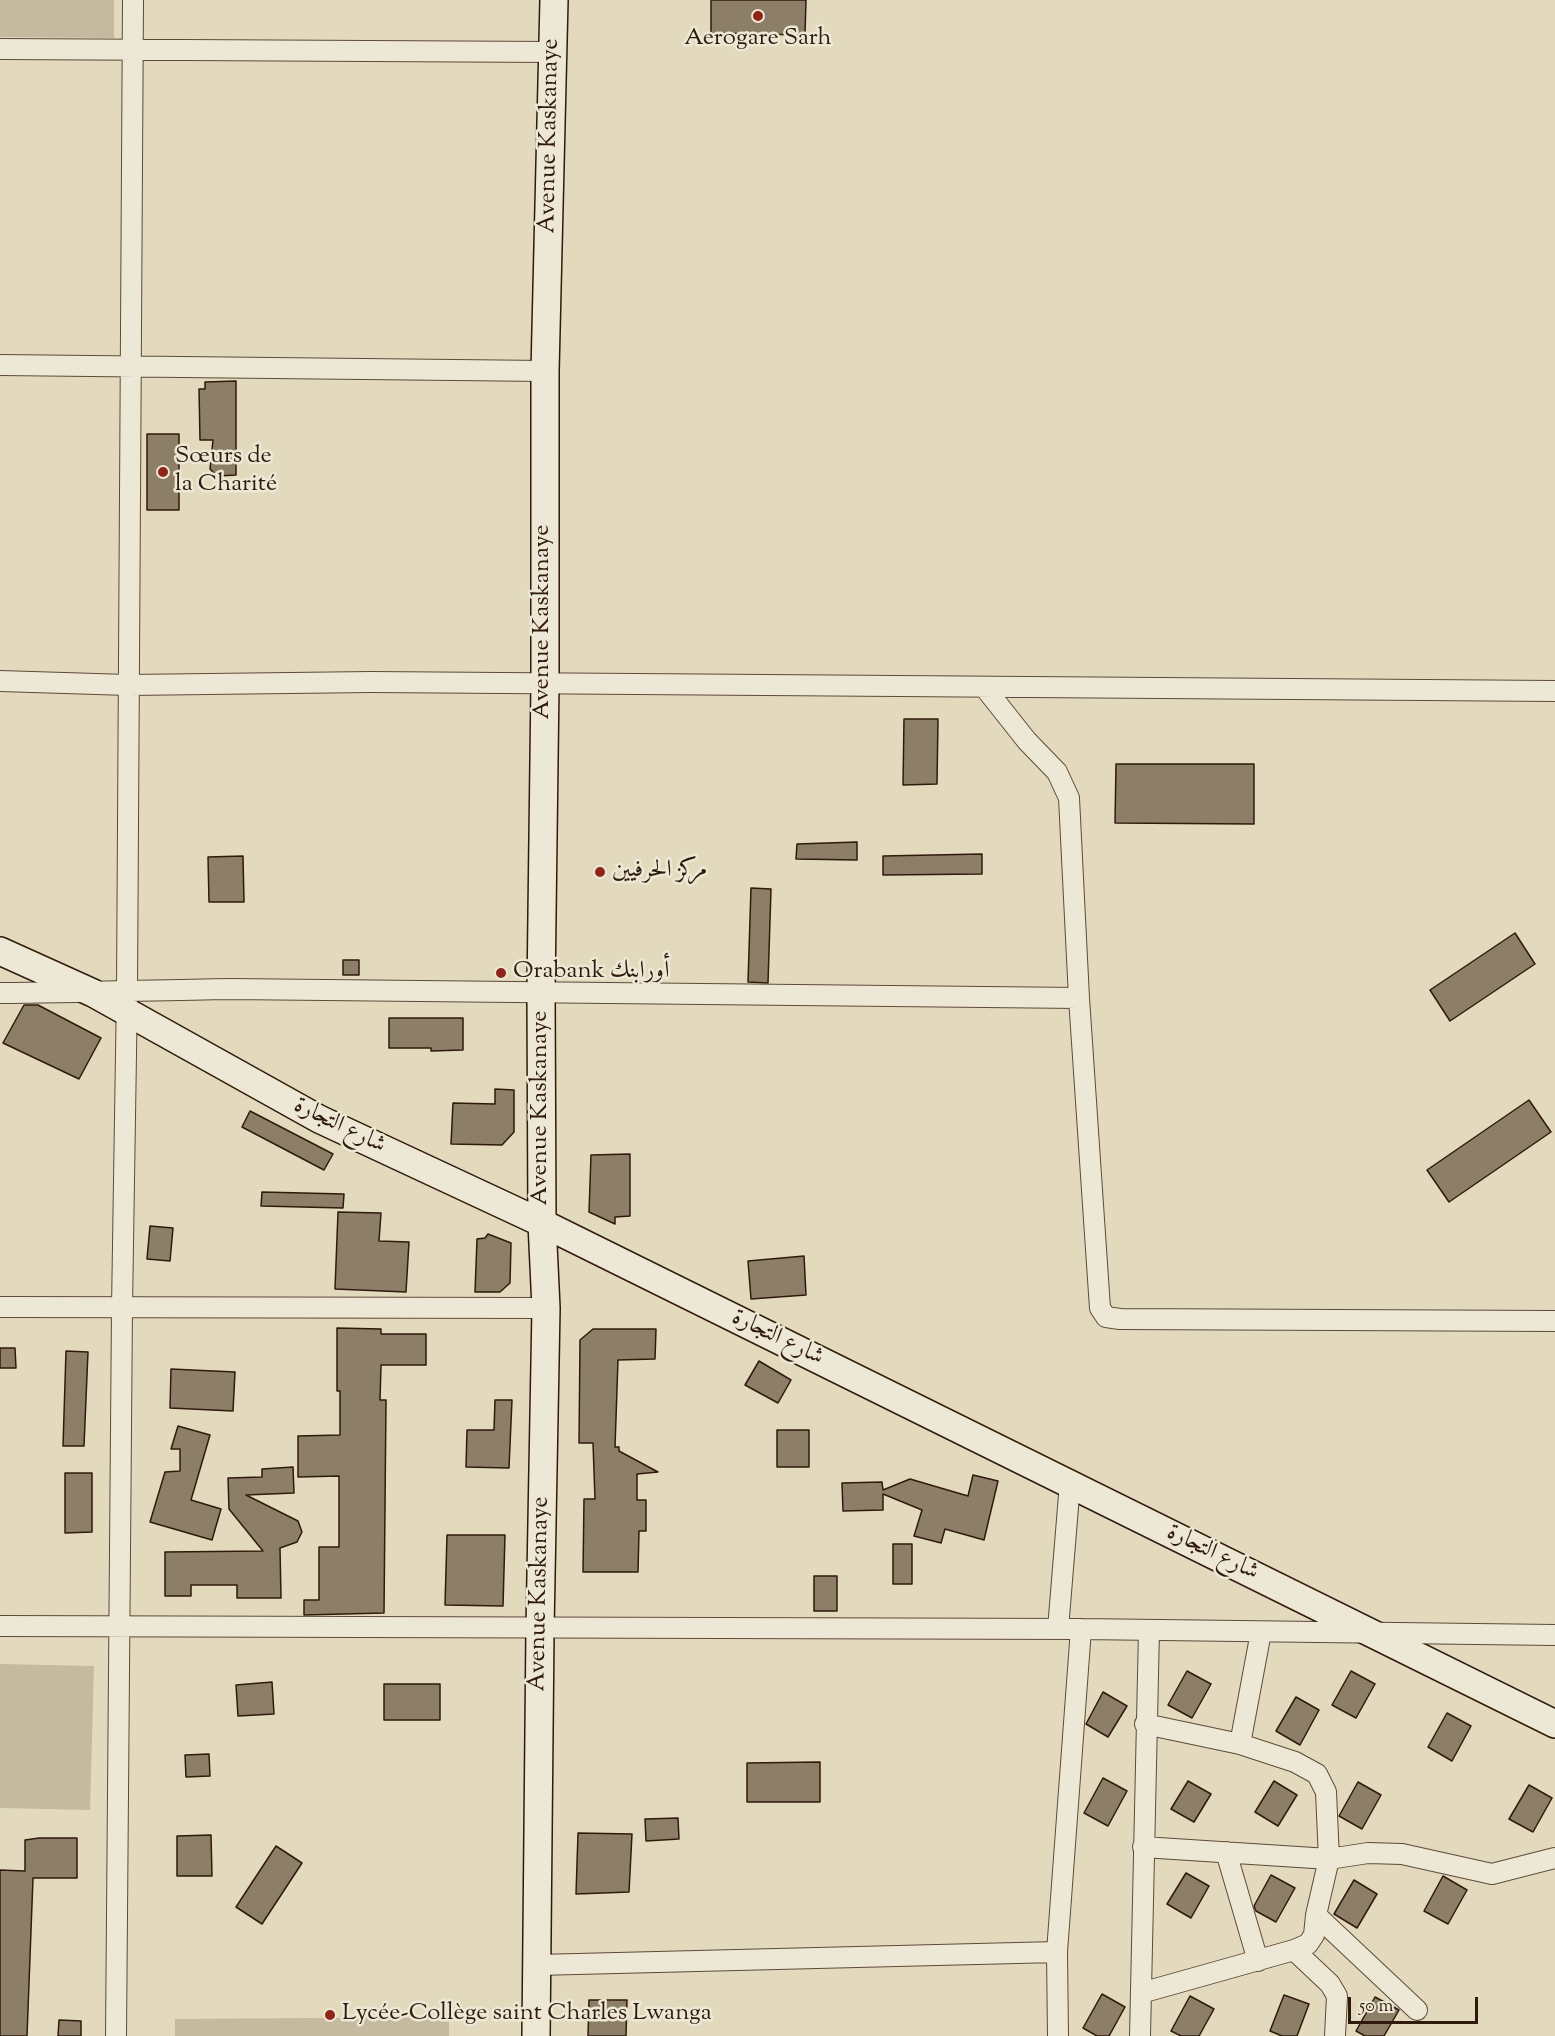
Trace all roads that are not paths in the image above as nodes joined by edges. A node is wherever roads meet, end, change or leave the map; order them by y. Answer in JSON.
{"nodes":[{"id":1,"x":133,"y":0,"type":"edge"},
{"id":2,"x":554,"y":0,"type":"edge"},
{"id":3,"x":0,"y":49,"type":"edge"},
{"id":4,"x":133,"y":50,"type":"junction"},
{"id":5,"x":553,"y":52,"type":"junction"},
{"id":6,"x":0,"y":365,"type":"edge"},
{"id":7,"x":130,"y":366,"type":"junction"},
{"id":8,"x":545,"y":370,"type":"junction"},
{"id":9,"x":0,"y":681,"type":"edge"},
{"id":10,"x":545,"y":683,"type":"junction"},
{"id":11,"x":128,"y":685,"type":"junction"},
{"id":12,"x":985,"y":688,"type":"junction"},
{"id":13,"x":1555,"y":691,"type":"edge"},
{"id":14,"x":0,"y":951,"type":"edge"},
{"id":15,"x":541,"y":992,"type":"junction"},
{"id":16,"x":0,"y":993,"type":"edge"},
{"id":17,"x":93,"y":993,"type":"junction"},
{"id":18,"x":1079,"y":998,"type":"junction"},
{"id":19,"x":127,"y":1001,"type":"junction"},
{"id":20,"x":542,"y":1223,"type":"junction"},
{"id":21,"x":0,"y":1307,"type":"edge"},
{"id":22,"x":122,"y":1308,"type":"junction"},
{"id":23,"x":546,"y":1308,"type":"junction"},
{"id":24,"x":1555,"y":1321,"type":"edge"},
{"id":25,"x":1070,"y":1484,"type":"junction"},
{"id":26,"x":0,"y":1626,"type":"edge"},
{"id":27,"x":119,"y":1626,"type":"junction"},
{"id":28,"x":540,"y":1629,"type":"junction"},
{"id":29,"x":1058,"y":1629,"type":"junction"},
{"id":30,"x":1081,"y":1629,"type":"junction"},
{"id":31,"x":1149,"y":1630,"type":"junction"},
{"id":32,"x":1261,"y":1632,"type":"junction"},
{"id":33,"x":1373,"y":1634,"type":"junction"},
{"id":34,"x":1555,"y":1635,"type":"edge"},
{"id":35,"x":1145,"y":1724,"type":"junction"},
{"id":36,"x":1555,"y":1724,"type":"edge"},
{"id":37,"x":1240,"y":1744,"type":"junction"},
{"id":38,"x":1143,"y":1847,"type":"junction"},
{"id":39,"x":1226,"y":1852,"type":"junction"},
{"id":40,"x":1555,"y":1858,"type":"edge"},
{"id":41,"x":1329,"y":1859,"type":"junction"},
{"id":42,"x":1316,"y":1915,"type":"junction"},
{"id":43,"x":1294,"y":1950,"type":"junction"},
{"id":44,"x":1058,"y":1952,"type":"junction"},
{"id":45,"x":1258,"y":1961,"type":"junction"},
{"id":46,"x":537,"y":1965,"type":"junction"},
{"id":47,"x":1141,"y":1993,"type":"junction"},
{"id":48,"x":1417,"y":2010,"type":"dead end"},
{"id":49,"x":116,"y":2036,"type":"edge"},
{"id":50,"x":536,"y":2036,"type":"edge"},
{"id":51,"x":1058,"y":2036,"type":"edge"},
{"id":52,"x":1140,"y":2036,"type":"edge"},
{"id":53,"x":1335,"y":2036,"type":"edge"}],
"edges":[{"from":1,"to":4,"type":"street"},
{"from":2,"to":5,"type":"street","name":"Avenue Kaskanaye"},
{"from":3,"to":4,"type":"street"},
{"from":4,"to":5,"type":"street"},
{"from":4,"to":7,"type":"street"},
{"from":5,"to":8,"type":"street","name":"Avenue Kaskanaye"},
{"from":6,"to":7,"type":"street"},
{"from":7,"to":8,"type":"street"},
{"from":7,"to":11,"type":"street"},
{"from":8,"to":10,"type":"street","name":"Avenue Kaskanaye"},
{"from":9,"to":11,"type":"street"},
{"from":10,"to":11,"type":"street"},
{"from":10,"to":12,"type":"street"},
{"from":10,"to":15,"type":"street","name":"Avenue Kaskanaye"},
{"from":11,"to":19,"type":"street"},
{"from":12,"to":13,"type":"street"},
{"from":12,"to":18,"type":"street"},
{"from":14,"to":17,"type":"street","name":"شارع التجارة"},
{"from":15,"to":18,"type":"street"},
{"from":15,"to":19,"type":"street"},
{"from":15,"to":20,"type":"street","name":"Avenue Kaskanaye"},
{"from":16,"to":17,"type":"street"},
{"from":17,"to":19,"type":"street","name":"شارع التجارة"},
{"from":18,"to":24,"type":"street"},
{"from":19,"to":20,"type":"street","name":"شارع التجارة"},
{"from":19,"to":22,"type":"street"},
{"from":20,"to":23,"type":"street","name":"Avenue Kaskanaye"},
{"from":20,"to":25,"type":"street","name":"شارع التجارة"},
{"from":21,"to":22,"type":"street"},
{"from":22,"to":23,"type":"street"},
{"from":22,"to":27,"type":"street"},
{"from":23,"to":28,"type":"street","name":"Avenue Kaskanaye"},
{"from":25,"to":29,"type":"street"},
{"from":25,"to":33,"type":"street","name":"شارع التجارة"},
{"from":26,"to":27,"type":"street"},
{"from":27,"to":28,"type":"street"},
{"from":27,"to":49,"type":"street"},
{"from":28,"to":29,"type":"street"},
{"from":28,"to":46,"type":"street","name":"Avenue Kaskanaye"},
{"from":29,"to":30,"type":"street"},
{"from":30,"to":31,"type":"street"},
{"from":30,"to":44,"type":"street"},
{"from":31,"to":32,"type":"street"},
{"from":31,"to":35,"type":"street"},
{"from":32,"to":33,"type":"street"},
{"from":32,"to":37,"type":"street"},
{"from":33,"to":34,"type":"street"},
{"from":33,"to":36,"type":"street","name":"شارع التجارة"},
{"from":35,"to":37,"type":"street"},
{"from":35,"to":38,"type":"street"},
{"from":37,"to":41,"type":"street"},
{"from":38,"to":39,"type":"street"},
{"from":38,"to":47,"type":"street"},
{"from":39,"to":41,"type":"street"},
{"from":39,"to":45,"type":"street"},
{"from":40,"to":41,"type":"street"},
{"from":41,"to":42,"type":"street"},
{"from":42,"to":43,"type":"street"},
{"from":42,"to":48,"type":"street"},
{"from":43,"to":45,"type":"street"},
{"from":43,"to":53,"type":"street"},
{"from":44,"to":46,"type":"street"},
{"from":44,"to":51,"type":"street"},
{"from":45,"to":47,"type":"street"},
{"from":46,"to":50,"type":"street","name":"Avenue Kaskanaye"},
{"from":47,"to":52,"type":"street"}]}
